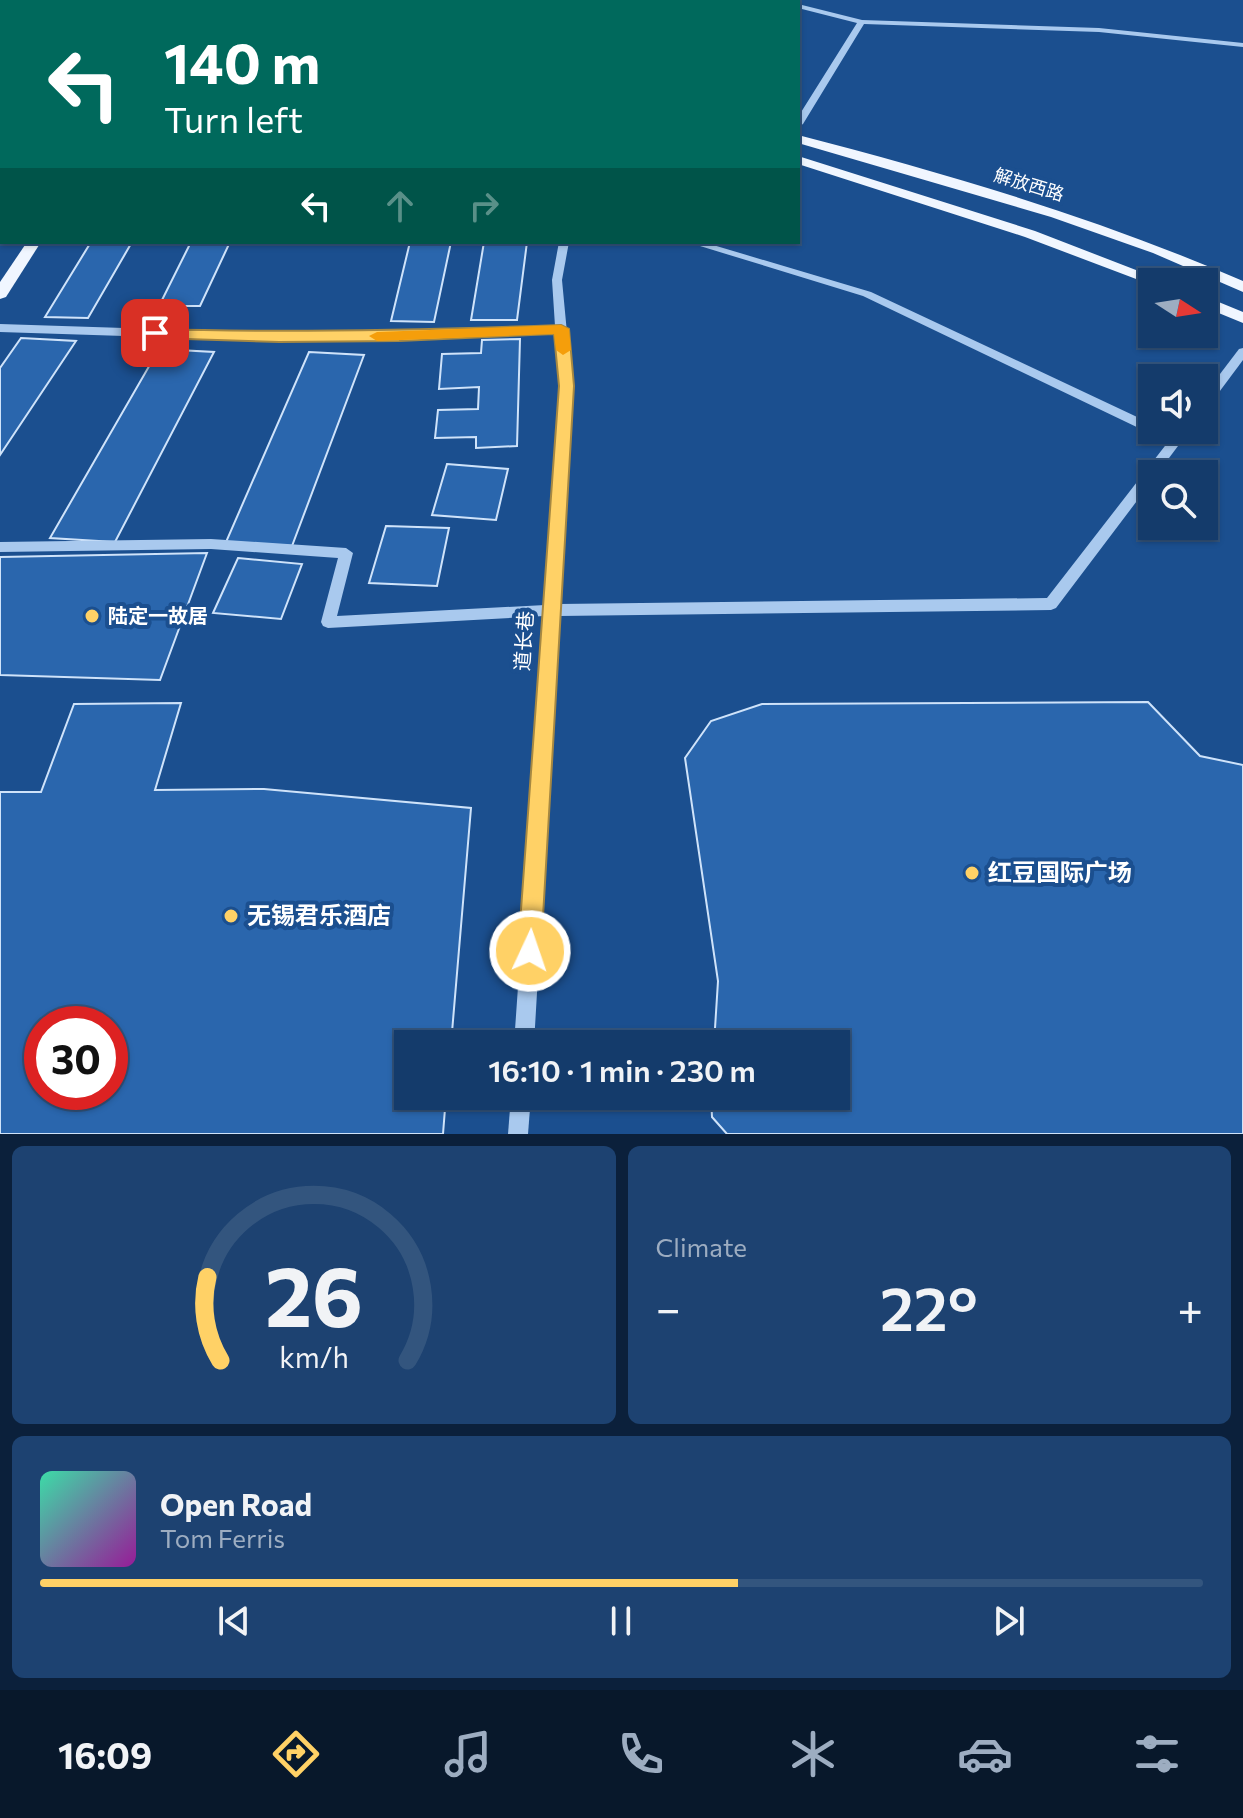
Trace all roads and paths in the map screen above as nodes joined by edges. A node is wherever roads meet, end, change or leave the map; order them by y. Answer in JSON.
{"nodes":[{"id":1,"x":800,"y":6,"type":"edge"},
{"id":2,"x":862,"y":22,"type":"junction"},
{"id":3,"x":1243,"y":45,"type":"edge"},
{"id":4,"x":800,"y":121,"type":"edge"},
{"id":5,"x":800,"y":140,"type":"edge"},
{"id":6,"x":800,"y":161,"type":"edge"},
{"id":7,"x":33,"y":244,"type":"edge"},
{"id":8,"x":564,"y":244,"type":"edge"},
{"id":9,"x":699,"y":244,"type":"edge"},
{"id":10,"x":1138,"y":274,"type":"edge"},
{"id":11,"x":1243,"y":287,"type":"edge"},
{"id":12,"x":0,"y":294,"type":"edge"},
{"id":13,"x":1218,"y":307,"type":"edge"},
{"id":14,"x":1243,"y":318,"type":"edge"},
{"id":15,"x":0,"y":328,"type":"edge"},
{"id":16,"x":561,"y":329,"type":"junction"},
{"id":17,"x":1243,"y":352,"type":"edge"},
{"id":18,"x":1218,"y":385,"type":"edge"},
{"id":19,"x":1138,"y":417,"type":"edge"},
{"id":20,"x":1174,"y":444,"type":"edge"},
{"id":21,"x":0,"y":547,"type":"edge"},
{"id":22,"x":550,"y":610,"type":"junction"},
{"id":23,"x":525,"y":1030,"type":"edge"},
{"id":24,"x":520,"y":1110,"type":"edge"},
{"id":25,"x":518,"y":1134,"type":"edge"}],
"edges":[{"from":1,"to":2,"type":"street"},
{"from":2,"to":3,"type":"street"},
{"from":2,"to":4,"type":"street"},
{"from":5,"to":11,"type":"main road","name":"解放西路"},
{"from":6,"to":10,"type":"main road"},
{"from":7,"to":12,"type":"main road"},
{"from":8,"to":16,"type":"street","name":"道长巷"},
{"from":9,"to":19,"type":"street"},
{"from":13,"to":14,"type":"main road"},
{"from":15,"to":16,"type":"street"},
{"from":16,"to":22,"type":"street","name":"道长巷"},
{"from":17,"to":18,"type":"street"},
{"from":20,"to":22,"type":"street"},
{"from":21,"to":22,"type":"street"},
{"from":22,"to":23,"type":"street","name":"道长巷"},
{"from":24,"to":25,"type":"street"}]}
